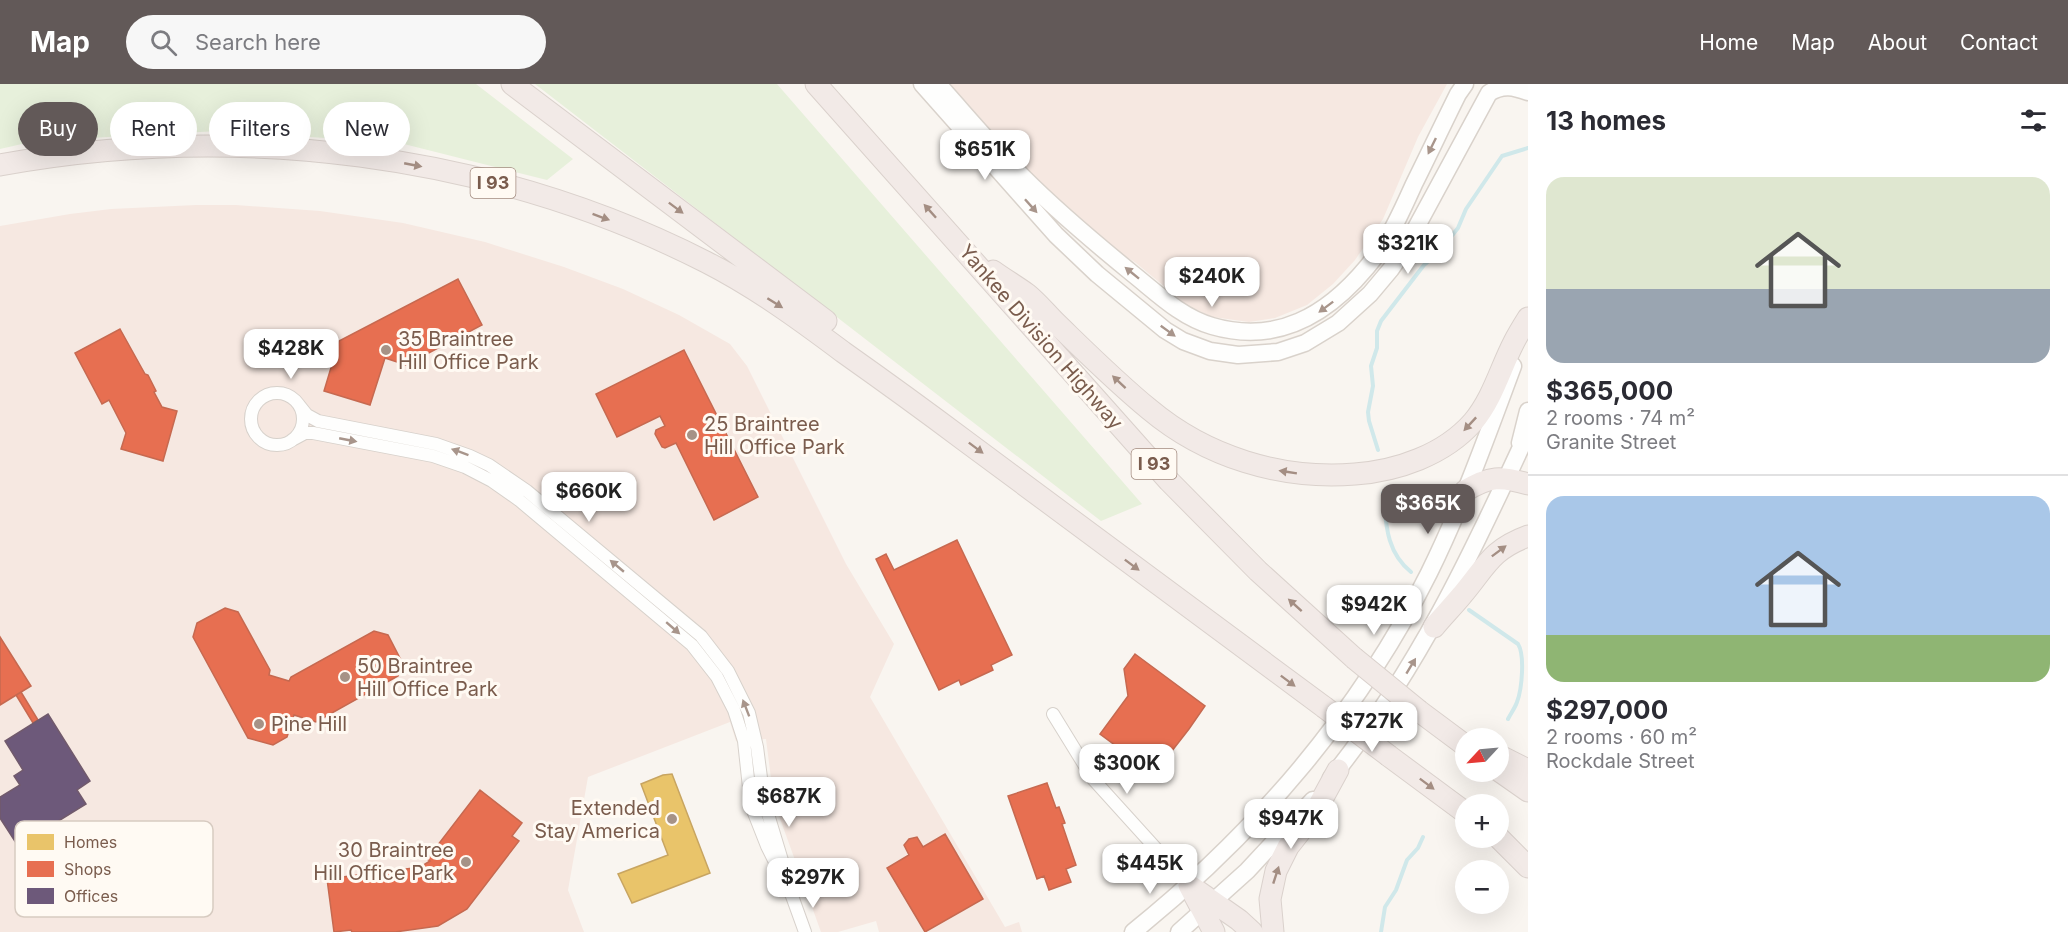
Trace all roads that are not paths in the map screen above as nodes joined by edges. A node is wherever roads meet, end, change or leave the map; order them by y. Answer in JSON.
{"nodes":[{"id":1,"x":512,"y":84,"type":"edge"},
{"id":2,"x":816,"y":84,"type":"edge"},
{"id":3,"x":922,"y":84,"type":"edge"},
{"id":4,"x":938,"y":84,"type":"edge"},
{"id":5,"x":1462,"y":87,"type":"edge"},
{"id":6,"x":1517,"y":88,"type":"edge"},
{"id":7,"x":1489,"y":91,"type":"edge"},
{"id":8,"x":0,"y":165,"type":"edge"},
{"id":9,"x":968,"y":255,"type":"junction"},
{"id":10,"x":1528,"y":318,"type":"edge"},
{"id":11,"x":1528,"y":327,"type":"edge"},
{"id":12,"x":298,"y":405,"type":"junction"},
{"id":13,"x":1528,"y":411,"type":"edge"},
{"id":14,"x":928,"y":413,"type":"junction"},
{"id":15,"x":1528,"y":432,"type":"edge"},
{"id":16,"x":292,"y":440,"type":"junction"},
{"id":17,"x":1517,"y":455,"type":"junction"},
{"id":18,"x":1506,"y":479,"type":"junction"},
{"id":19,"x":1528,"y":484,"type":"edge"},
{"id":20,"x":1465,"y":491,"type":"junction"},
{"id":21,"x":1528,"y":536,"type":"edge"},
{"id":22,"x":1434,"y":627,"type":"junction"},
{"id":23,"x":1053,"y":714,"type":"dead end"},
{"id":24,"x":1442,"y":728,"type":"junction"},
{"id":25,"x":1455,"y":734,"type":"edge"},
{"id":26,"x":1455,"y":738,"type":"edge"},
{"id":27,"x":1509,"y":760,"type":"edge"},
{"id":28,"x":753,"y":765,"type":"junction"},
{"id":29,"x":1338,"y":770,"type":"junction"},
{"id":30,"x":1528,"y":770,"type":"edge"},
{"id":31,"x":1509,"y":778,"type":"edge"},
{"id":32,"x":1528,"y":791,"type":"edge"},
{"id":33,"x":1455,"y":805,"type":"edge"},
{"id":34,"x":1509,"y":843,"type":"edge"},
{"id":35,"x":1509,"y":847,"type":"edge"},
{"id":36,"x":1528,"y":856,"type":"edge"},
{"id":37,"x":1528,"y":867,"type":"edge"},
{"id":38,"x":1189,"y":885,"type":"junction"},
{"id":39,"x":1208,"y":908,"type":"junction"},
{"id":40,"x":805,"y":932,"type":"edge"},
{"id":41,"x":1133,"y":932,"type":"edge"},
{"id":42,"x":1179,"y":932,"type":"edge"},
{"id":43,"x":1214,"y":932,"type":"edge"},
{"id":44,"x":1252,"y":932,"type":"edge"},
{"id":45,"x":1272,"y":932,"type":"edge"}],
"edges":[{"from":1,"to":14,"type":"highway","one_way":true},
{"from":9,"to":2,"type":"highway","name":"Yankee Division Highway","number":"I 93","one_way":true},
{"from":3,"to":7,"type":"street","one_way":true},
{"from":5,"to":4,"type":"street","one_way":true},
{"from":6,"to":7,"type":"street"},
{"from":8,"to":14,"type":"highway","number":"I 93","one_way":true},
{"from":10,"to":9,"type":"highway","one_way":true},
{"from":24,"to":9,"type":"highway","name":"Yankee Division Highway","number":"I 93","one_way":true,"bridge":true},
{"from":11,"to":20,"type":"street"},
{"from":12,"to":16,"type":"street"},
{"from":12,"to":16,"type":"street"},
{"from":28,"to":12,"type":"street","one_way":true},
{"from":13,"to":17,"type":"street"},
{"from":14,"to":33,"type":"highway","number":"I 93","one_way":true,"bridge":true},
{"from":15,"to":17,"type":"street"},
{"from":16,"to":28,"type":"street","one_way":true},
{"from":17,"to":18,"type":"street"},
{"from":18,"to":19,"type":"highway"},
{"from":18,"to":20,"type":"highway"},
{"from":18,"to":22,"type":"street"},
{"from":20,"to":38,"type":"street"},
{"from":22,"to":21,"type":"highway","one_way":true},
{"from":29,"to":22,"type":"street","one_way":true},
{"from":23,"to":38,"type":"street"},
{"from":24,"to":25,"type":"highway"},
{"from":24,"to":26,"type":"highway","name":"Yankee Division Highway","number":"I 93"},
{"from":27,"to":30,"type":"highway"},
{"from":28,"to":40,"type":"street"},
{"from":29,"to":39,"type":"street"},
{"from":45,"to":29,"type":"highway","one_way":true},
{"from":31,"to":32,"type":"highway"},
{"from":34,"to":36,"type":"highway"},
{"from":35,"to":37,"type":"highway"},
{"from":38,"to":39,"type":"highway"},
{"from":38,"to":41,"type":"street"},
{"from":39,"to":42,"type":"street"},
{"from":39,"to":43,"type":"highway"},
{"from":39,"to":44,"type":"highway"}]}
